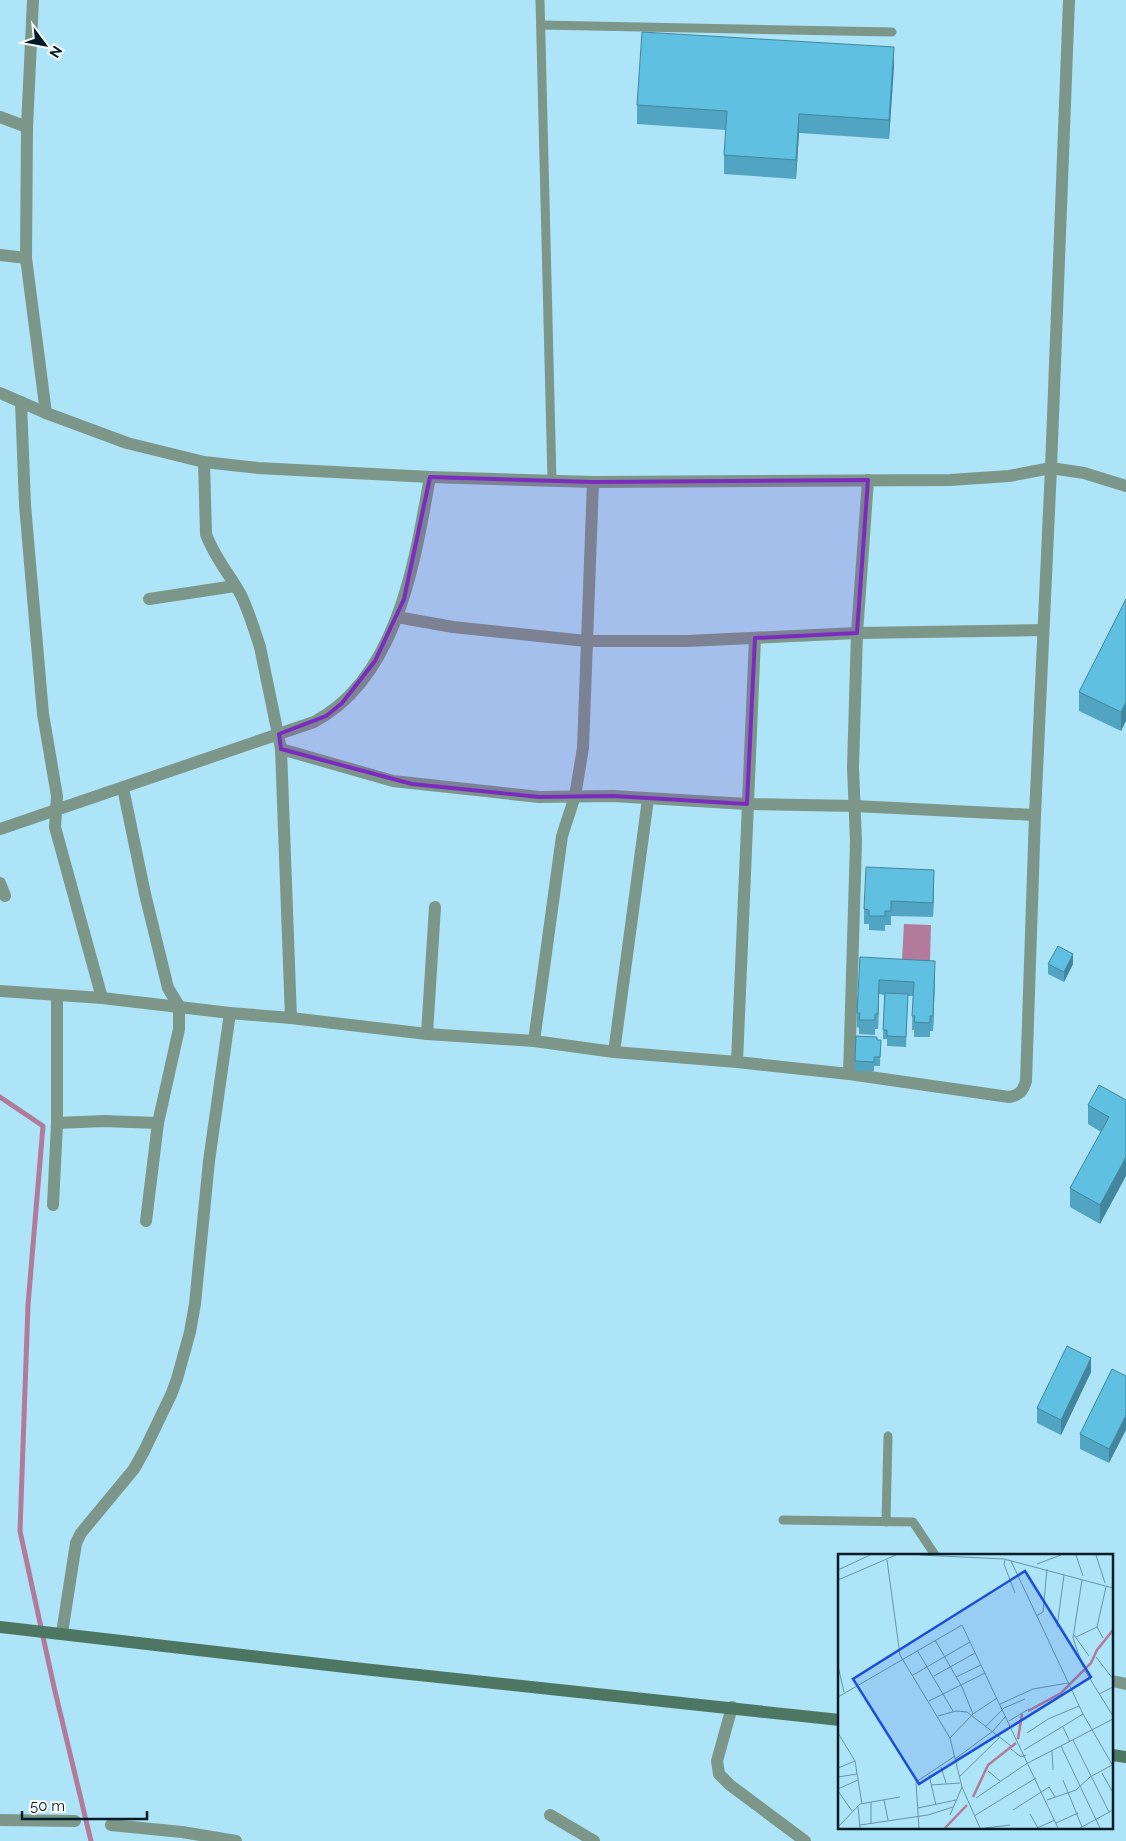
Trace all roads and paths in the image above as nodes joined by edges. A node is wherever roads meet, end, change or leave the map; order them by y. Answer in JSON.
{"nodes":[{"id":1,"x":33,"y":0,"type":"edge"},
{"id":2,"x":540,"y":0,"type":"edge"},
{"id":3,"x":1069,"y":0,"type":"edge"},
{"id":4,"x":541,"y":25,"type":"junction"},
{"id":5,"x":892,"y":32,"type":"dead end"},
{"id":6,"x":0,"y":117,"type":"edge"},
{"id":7,"x":27,"y":126,"type":"junction"},
{"id":8,"x":0,"y":255,"type":"edge"},
{"id":9,"x":26,"y":258,"type":"junction"},
{"id":10,"x":0,"y":393,"type":"edge"},
{"id":11,"x":21,"y":402,"type":"junction"},
{"id":12,"x":46,"y":413,"type":"junction"},
{"id":13,"x":204,"y":462,"type":"junction"},
{"id":14,"x":1051,"y":468,"type":"junction"},
{"id":15,"x":430,"y":476,"type":"junction"},
{"id":16,"x":552,"y":480,"type":"junction"},
{"id":17,"x":868,"y":480,"type":"junction"},
{"id":18,"x":593,"y":482,"type":"junction"},
{"id":19,"x":1126,"y":486,"type":"edge"},
{"id":20,"x":235,"y":586,"type":"junction"},
{"id":21,"x":150,"y":599,"type":"dead end"},
{"id":22,"x":396,"y":618,"type":"junction"},
{"id":23,"x":1043,"y":630,"type":"junction"},
{"id":24,"x":856,"y":633,"type":"junction"},
{"id":25,"x":755,"y":638,"type":"junction"},
{"id":26,"x":586,"y":641,"type":"junction"},
{"id":27,"x":279,"y":734,"type":"junction"},
{"id":28,"x":281,"y":749,"type":"junction"},
{"id":29,"x":123,"y":788,"type":"junction"},
{"id":30,"x":575,"y":796,"type":"junction"},
{"id":31,"x":648,"y":799,"type":"junction"},
{"id":32,"x":747,"y":804,"type":"junction"},
{"id":33,"x":855,"y":806,"type":"junction"},
{"id":34,"x":56,"y":808,"type":"junction"},
{"id":35,"x":1035,"y":815,"type":"junction"},
{"id":36,"x":0,"y":829,"type":"edge"},
{"id":37,"x":0,"y":883,"type":"edge"},
{"id":38,"x":5,"y":896,"type":"dead end"},
{"id":39,"x":435,"y":906,"type":"dead end"},
{"id":40,"x":0,"y":991,"type":"edge"},
{"id":41,"x":57,"y":995,"type":"junction"},
{"id":42,"x":102,"y":998,"type":"junction"},
{"id":43,"x":179,"y":1006,"type":"junction"},
{"id":44,"x":230,"y":1013,"type":"junction"},
{"id":45,"x":291,"y":1018,"type":"junction"},
{"id":46,"x":427,"y":1034,"type":"junction"},
{"id":47,"x":534,"y":1041,"type":"junction"},
{"id":48,"x":614,"y":1052,"type":"junction"},
{"id":49,"x":737,"y":1062,"type":"junction"},
{"id":50,"x":849,"y":1074,"type":"junction"},
{"id":51,"x":158,"y":1122,"type":"junction"},
{"id":52,"x":57,"y":1123,"type":"junction"},
{"id":53,"x":53,"y":1205,"type":"dead end"},
{"id":54,"x":146,"y":1221,"type":"dead end"},
{"id":55,"x":888,"y":1436,"type":"dead end"},
{"id":56,"x":783,"y":1520,"type":"dead end"},
{"id":57,"x":886,"y":1522,"type":"junction"},
{"id":58,"x":934,"y":1554,"type":"edge"},
{"id":59,"x":0,"y":1627,"type":"edge"},
{"id":60,"x":58,"y":1633,"type":"junction"},
{"id":61,"x":732,"y":1707,"type":"junction"},
{"id":62,"x":838,"y":1720,"type":"edge"},
{"id":63,"x":550,"y":1815,"type":"dead end"},
{"id":64,"x":0,"y":1820,"type":"edge"},
{"id":65,"x":75,"y":1821,"type":"dead end"},
{"id":66,"x":111,"y":1825,"type":"dead end"},
{"id":67,"x":236,"y":1841,"type":"edge"},
{"id":68,"x":594,"y":1841,"type":"edge"},
{"id":69,"x":805,"y":1841,"type":"edge"}],
"edges":[{"from":1,"to":7,"type":"street"},
{"from":2,"to":4,"type":"lane"},
{"from":3,"to":14,"type":"street"},
{"from":4,"to":5,"type":"lane"},
{"from":4,"to":16,"type":"lane"},
{"from":6,"to":7,"type":"street"},
{"from":7,"to":9,"type":"street"},
{"from":8,"to":9,"type":"street"},
{"from":9,"to":12,"type":"street"},
{"from":10,"to":11,"type":"street"},
{"from":11,"to":12,"type":"street"},
{"from":11,"to":34,"type":"street"},
{"from":12,"to":13,"type":"street"},
{"from":13,"to":15,"type":"street"},
{"from":13,"to":20,"type":"street"},
{"from":14,"to":17,"type":"street"},
{"from":14,"to":19,"type":"street"},
{"from":14,"to":23,"type":"street"},
{"from":15,"to":16,"type":"street"},
{"from":15,"to":22,"type":"street"},
{"from":16,"to":18,"type":"street"},
{"from":17,"to":18,"type":"street"},
{"from":17,"to":24,"type":"street"},
{"from":18,"to":26,"type":"street"},
{"from":20,"to":21,"type":"street"},
{"from":20,"to":27,"type":"street"},
{"from":22,"to":26,"type":"street"},
{"from":22,"to":27,"type":"street"},
{"from":23,"to":24,"type":"street"},
{"from":23,"to":35,"type":"street"},
{"from":24,"to":25,"type":"street"},
{"from":24,"to":33,"type":"street"},
{"from":25,"to":26,"type":"street"},
{"from":25,"to":32,"type":"street"},
{"from":26,"to":30,"type":"street"},
{"from":27,"to":28,"type":"street"},
{"from":27,"to":29,"type":"street"},
{"from":28,"to":30,"type":"street"},
{"from":28,"to":45,"type":"street"},
{"from":29,"to":34,"type":"street"},
{"from":29,"to":43,"type":"street"},
{"from":30,"to":31,"type":"street"},
{"from":30,"to":47,"type":"street"},
{"from":31,"to":32,"type":"street"},
{"from":31,"to":48,"type":"street"},
{"from":32,"to":33,"type":"street"},
{"from":32,"to":49,"type":"street"},
{"from":33,"to":35,"type":"street"},
{"from":33,"to":50,"type":"street"},
{"from":34,"to":36,"type":"street"},
{"from":34,"to":42,"type":"street"},
{"from":35,"to":50,"type":"street"},
{"from":37,"to":38,"type":"street"},
{"from":39,"to":46,"type":"street"},
{"from":40,"to":41,"type":"street"},
{"from":41,"to":42,"type":"street"},
{"from":41,"to":52,"type":"street"},
{"from":42,"to":43,"type":"street"},
{"from":43,"to":44,"type":"street"},
{"from":43,"to":51,"type":"street"},
{"from":44,"to":45,"type":"street"},
{"from":44,"to":60,"type":"street"},
{"from":45,"to":46,"type":"street"},
{"from":46,"to":47,"type":"street"},
{"from":47,"to":48,"type":"street"},
{"from":48,"to":49,"type":"street"},
{"from":49,"to":50,"type":"street"},
{"from":51,"to":52,"type":"street"},
{"from":51,"to":54,"type":"street"},
{"from":52,"to":53,"type":"street"},
{"from":55,"to":57,"type":"lane"},
{"from":56,"to":57,"type":"lane"},
{"from":57,"to":58,"type":"lane"},
{"from":59,"to":60,"type":"street"},
{"from":60,"to":61,"type":"street"},
{"from":61,"to":62,"type":"street"},
{"from":61,"to":69,"type":"street"},
{"from":63,"to":68,"type":"street"},
{"from":64,"to":65,"type":"street"},
{"from":66,"to":67,"type":"street"}]}
